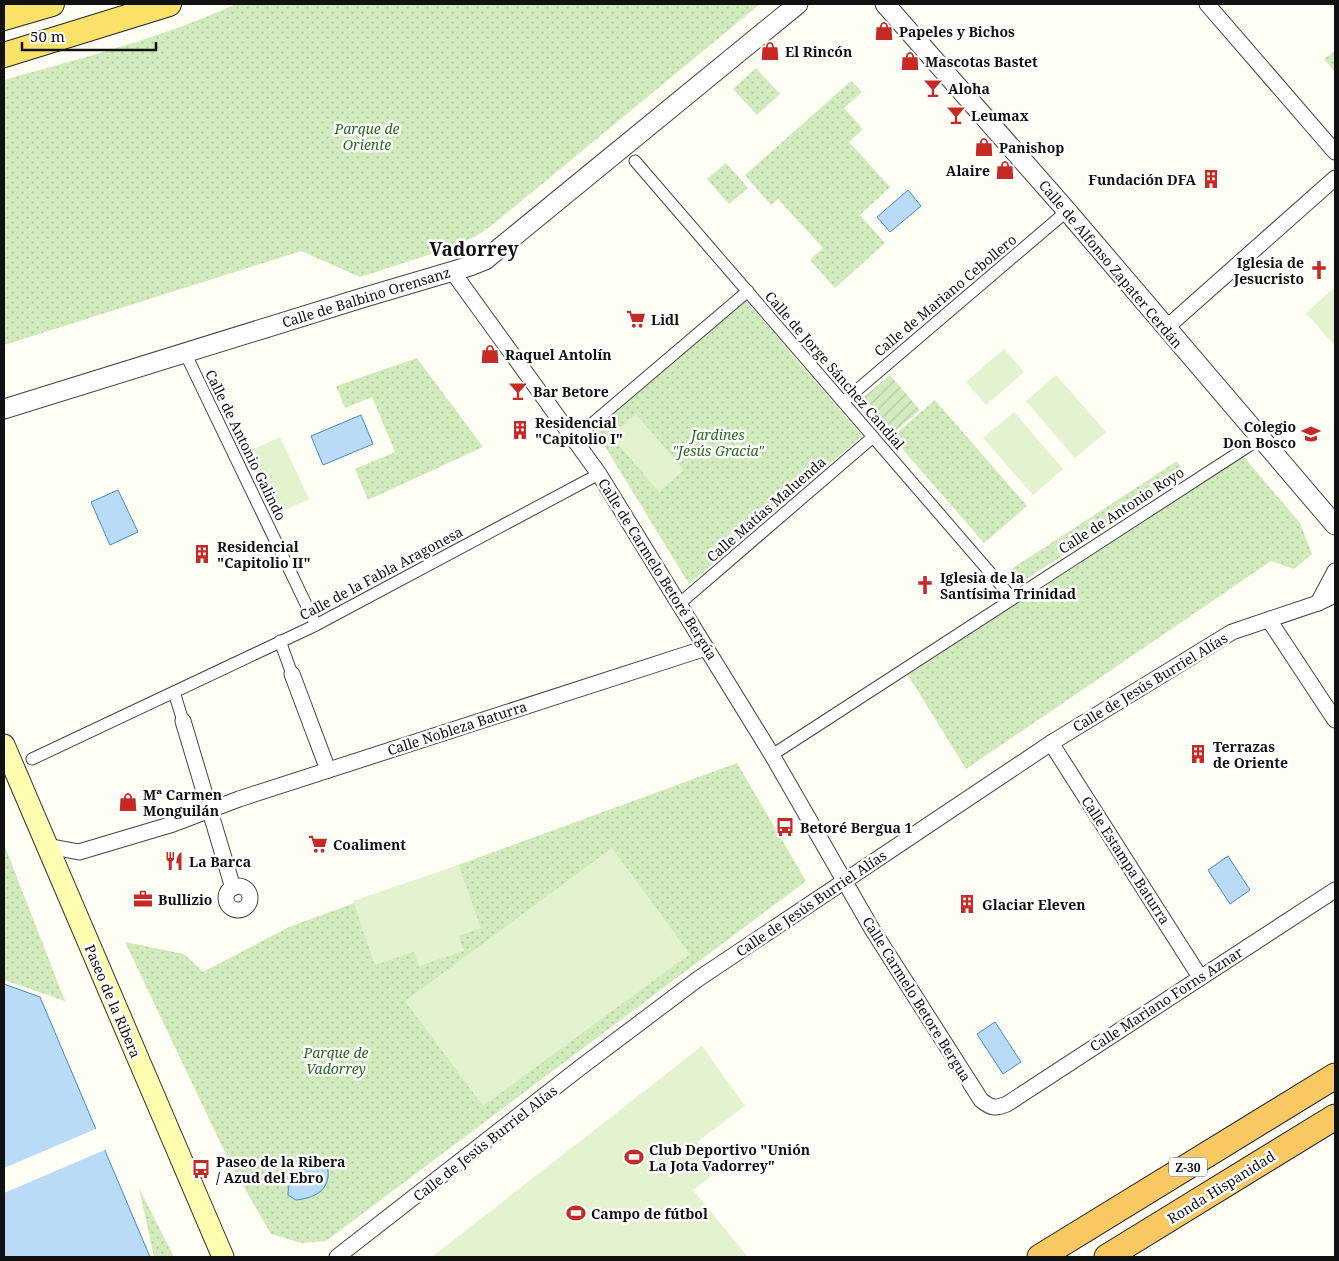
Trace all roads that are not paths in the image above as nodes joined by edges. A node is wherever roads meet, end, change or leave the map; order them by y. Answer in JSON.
{"nodes":[{"id":1,"x":52,"y":4,"type":"edge"},
{"id":2,"x":170,"y":4,"type":"edge"},
{"id":3,"x":798,"y":4,"type":"edge"},
{"id":4,"x":885,"y":4,"type":"edge"},
{"id":5,"x":1207,"y":4,"type":"edge"},
{"id":6,"x":4,"y":18,"type":"edge"},
{"id":7,"x":4,"y":55,"type":"edge"},
{"id":8,"x":1335,"y":152,"type":"edge"},
{"id":9,"x":635,"y":161,"type":"dead end"},
{"id":10,"x":1335,"y":178,"type":"edge"},
{"id":11,"x":1067,"y":211,"type":"junction"},
{"id":12,"x":452,"y":270,"type":"junction"},
{"id":13,"x":748,"y":292,"type":"junction"},
{"id":14,"x":1166,"y":328,"type":"junction"},
{"id":15,"x":188,"y":359,"type":"dead end"},
{"id":16,"x":843,"y":402,"type":"junction"},
{"id":17,"x":4,"y":409,"type":"edge"},
{"id":18,"x":873,"y":436,"type":"junction"},
{"id":19,"x":1260,"y":438,"type":"junction"},
{"id":20,"x":574,"y":439,"type":"junction"},
{"id":21,"x":599,"y":474,"type":"junction"},
{"id":22,"x":1335,"y":525,"type":"edge"},
{"id":23,"x":1335,"y":571,"type":"edge"},
{"id":24,"x":1335,"y":595,"type":"edge"},
{"id":25,"x":1012,"y":598,"type":"junction"},
{"id":26,"x":1318,"y":603,"type":"junction"},
{"id":27,"x":679,"y":604,"type":"junction"},
{"id":28,"x":1335,"y":604,"type":"edge"},
{"id":29,"x":1269,"y":620,"type":"junction"},
{"id":30,"x":316,"y":624,"type":"junction"},
{"id":31,"x":280,"y":641,"type":"junction"},
{"id":32,"x":706,"y":648,"type":"junction"},
{"id":33,"x":292,"y":674,"type":"joint"},
{"id":34,"x":174,"y":692,"type":"junction"},
{"id":35,"x":1335,"y":720,"type":"edge"},
{"id":36,"x":183,"y":721,"type":"joint"},
{"id":37,"x":1051,"y":743,"type":"junction"},
{"id":38,"x":4,"y":745,"type":"edge"},
{"id":39,"x":772,"y":755,"type":"junction"},
{"id":40,"x":32,"y":759,"type":"dead end"},
{"id":41,"x":328,"y":770,"type":"junction"},
{"id":42,"x":210,"y":810,"type":"junction"},
{"id":43,"x":47,"y":846,"type":"junction"},
{"id":44,"x":79,"y":852,"type":"junction"},
{"id":45,"x":61,"y":878,"type":"junction"},
{"id":46,"x":844,"y":881,"type":"junction"},
{"id":47,"x":233,"y":888,"type":"dead end"},
{"id":48,"x":1335,"y":890,"type":"edge"},
{"id":49,"x":1200,"y":977,"type":"junction"},
{"id":50,"x":1335,"y":1076,"type":"edge"},
{"id":51,"x":997,"y":1108,"type":"joint"},
{"id":52,"x":1335,"y":1117,"type":"edge"},
{"id":53,"x":223,"y":1257,"type":"edge"},
{"id":54,"x":337,"y":1257,"type":"edge"},
{"id":55,"x":1040,"y":1257,"type":"edge"},
{"id":56,"x":1107,"y":1257,"type":"edge"}],
"edges":[{"from":1,"to":6,"type":"main road"},
{"from":2,"to":7,"type":"main road"},
{"from":3,"to":12,"type":"street","name":"Calle de Balbino Orensanz"},
{"from":4,"to":11,"type":"street","name":"Calle de Alfonso Zapater Cerdán"},
{"from":5,"to":8,"type":"street"},
{"from":9,"to":13,"type":"street","name":"Calle de Jorge Sánchez Candial"},
{"from":10,"to":14,"type":"street"},
{"from":11,"to":14,"type":"street","name":"Calle de Alfonso Zapater Cerdán"},
{"from":11,"to":16,"type":"street","name":"Calle de Mariano Cebollero"},
{"from":12,"to":17,"type":"street","name":"Calle de Balbino Orensanz"},
{"from":12,"to":20,"type":"street","name":"Calle de Carmelo Betoré Bergúa"},
{"from":13,"to":16,"type":"street","name":"Calle de Jorge Sánchez Candial"},
{"from":13,"to":20,"type":"street"},
{"from":14,"to":19,"type":"street","name":"Calle de Alfonso Zapater Cerdán"},
{"from":15,"to":30,"type":"street","name":"Calle de Antonio Galindo"},
{"from":16,"to":18,"type":"street","name":"Calle de Jorge Sánchez Candial"},
{"from":18,"to":25,"type":"street","name":"Calle de Jorge Sánchez Candial"},
{"from":18,"to":27,"type":"street","name":"Calle Matías Maluenda"},
{"from":19,"to":22,"type":"street","name":"Calle de Alfonso Zapater Cerdán"},
{"from":19,"to":25,"type":"street","name":"Calle de Antonio Royo"},
{"from":20,"to":21,"type":"street","name":"Calle de Carmelo Betoré Bergúa"},
{"from":21,"to":27,"type":"street","name":"Calle de Carmelo Betoré Bergúa"},
{"from":21,"to":30,"type":"street","name":"Calle de la Fabla Aragonesa"},
{"from":23,"to":26,"type":"street"},
{"from":24,"to":26,"type":"street","name":"Calle de Jesús Burriel Alías"},
{"from":25,"to":39,"type":"street","name":"Calle de Antonio Royo"},
{"from":26,"to":28,"type":"street"},
{"from":26,"to":29,"type":"street","name":"Calle de Jesús Burriel Alías"},
{"from":27,"to":32,"type":"street","name":"Calle de Carmelo Betoré Bergúa"},
{"from":29,"to":35,"type":"street"},
{"from":29,"to":37,"type":"street","name":"Calle de Jesús Burriel Alías"},
{"from":30,"to":31,"type":"street","name":"Calle de la Fabla Aragonesa"},
{"from":31,"to":33,"type":"street"},
{"from":31,"to":34,"type":"street","name":"Calle de la Fabla Aragonesa"},
{"from":32,"to":39,"type":"street","name":"Calle de Carmelo Betoré Bergúa"},
{"from":32,"to":41,"type":"street","name":"Calle Nobleza Baturra"},
{"from":33,"to":41,"type":"street"},
{"from":34,"to":36,"type":"street"},
{"from":34,"to":40,"type":"street","name":"Calle de la Fabla Aragonesa"},
{"from":36,"to":42,"type":"street"},
{"from":37,"to":46,"type":"street","name":"Calle de Jesús Burriel Alías"},
{"from":37,"to":49,"type":"street","name":"Calle Estampa Baturra"},
{"from":38,"to":43,"type":"main road","name":"Paseo de la Ribera"},
{"from":39,"to":46,"type":"street","name":"Calle de Carmelo Betoré Bergúa"},
{"from":41,"to":42,"type":"street","name":"Calle Nobleza Baturra"},
{"from":42,"to":44,"type":"street","name":"Calle Nobleza Baturra"},
{"from":42,"to":47,"type":"street"},
{"from":43,"to":44,"type":"street","name":"Calle Nobleza Baturra"},
{"from":43,"to":45,"type":"main road","name":"Paseo de la Ribera"},
{"from":44,"to":45,"type":"street"},
{"from":45,"to":53,"type":"main road","name":"Paseo de la Ribera"},
{"from":46,"to":51,"type":"street","name":"Calle Carmelo Betore Bergua"},
{"from":46,"to":54,"type":"street","name":"Calle de Jesús Burriel Alías"},
{"from":48,"to":49,"type":"street","name":"Calle Mariano Forns Aznar"},
{"from":49,"to":51,"type":"street","name":"Calle Mariano Forns Aznar"},
{"from":50,"to":55,"type":"highway","number":"Z-30"},
{"from":52,"to":56,"type":"highway","name":"Ronda Hispanidad","number":"Z-30"}]}
